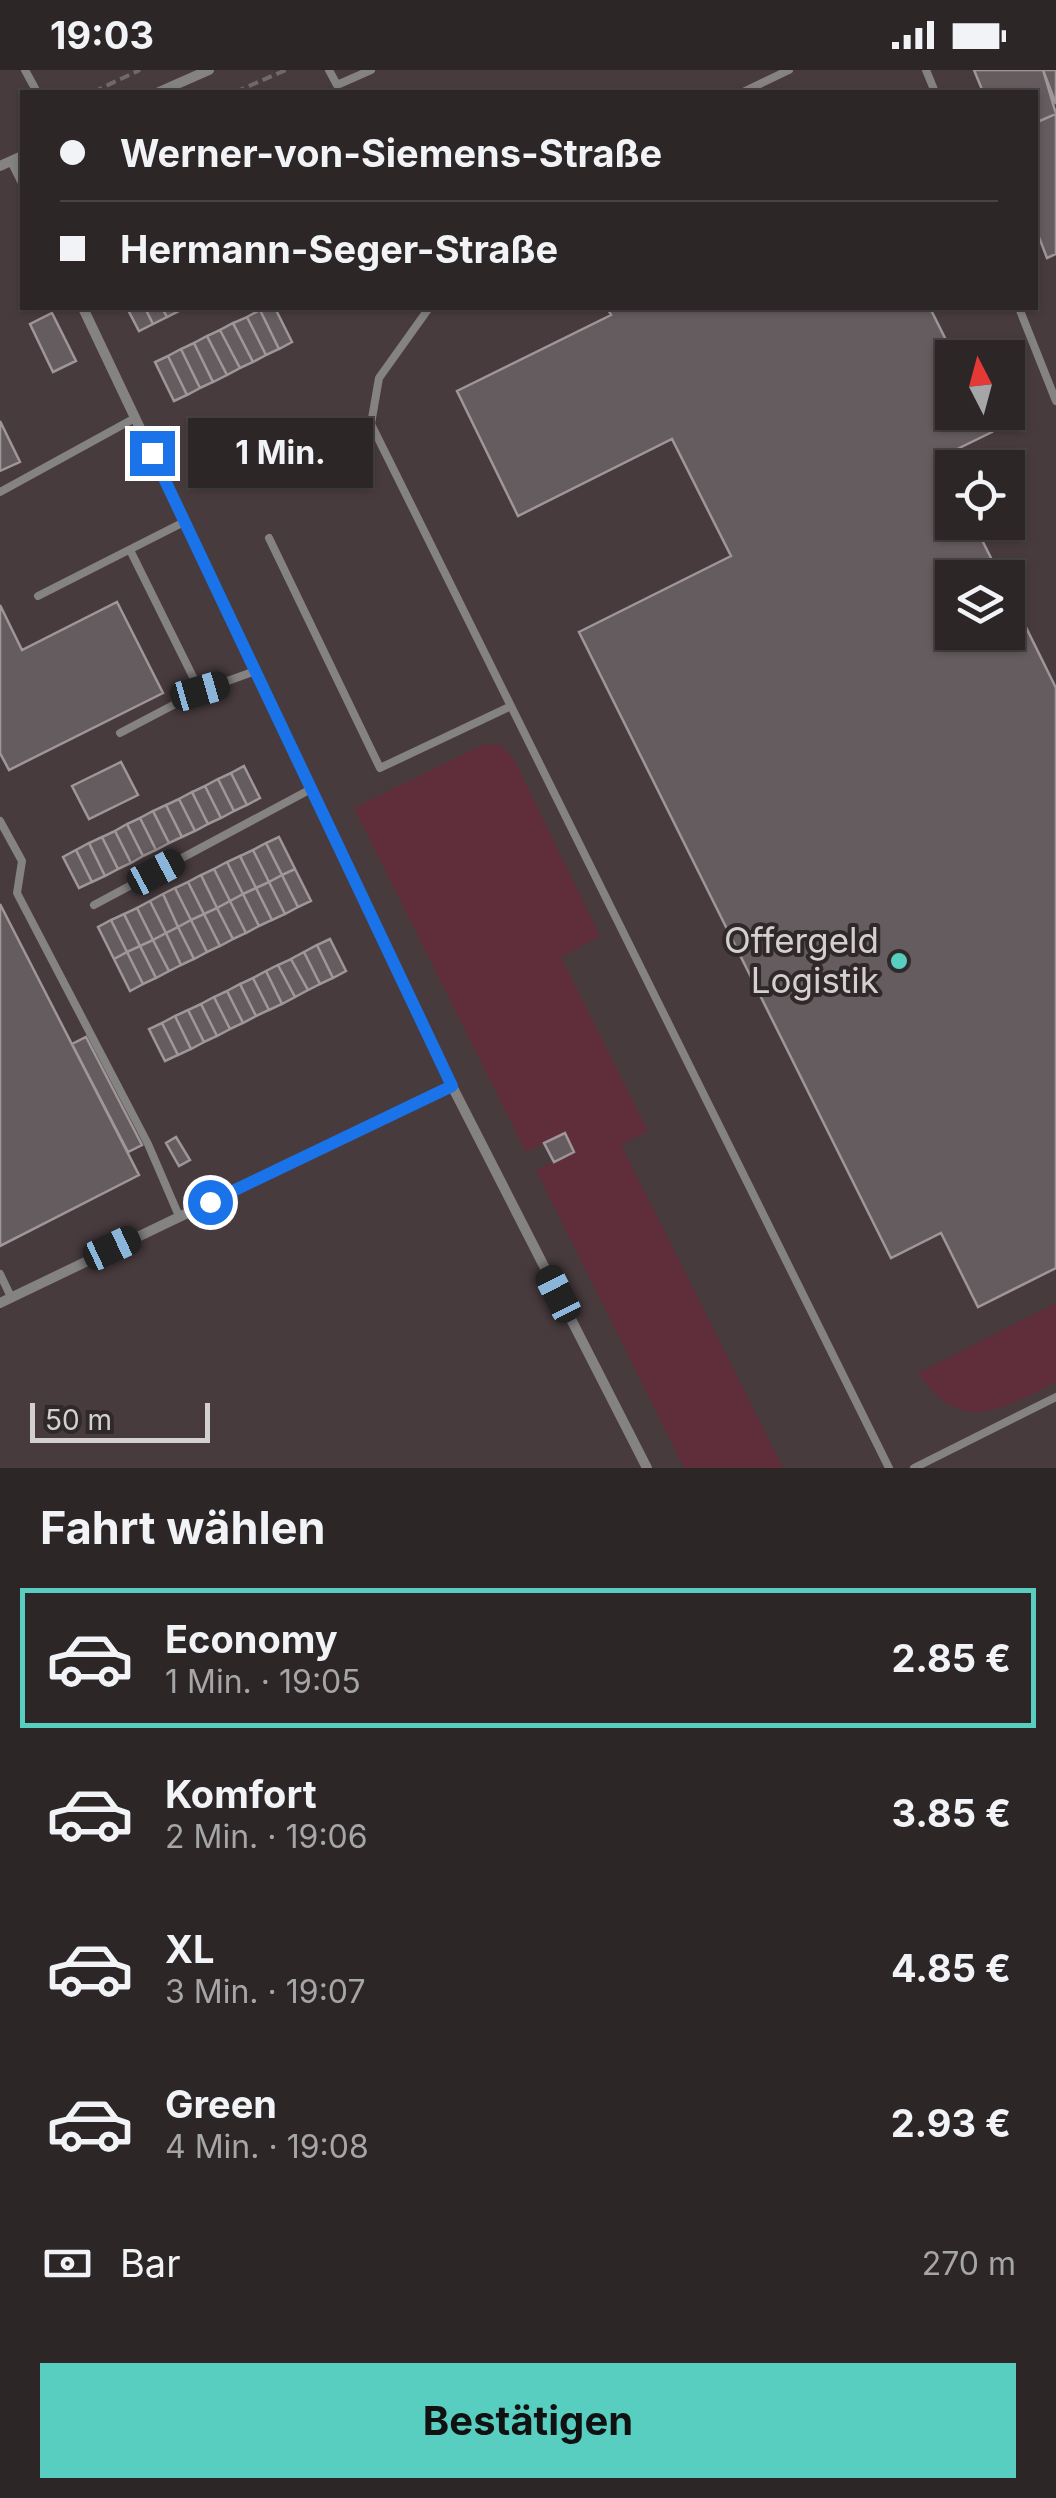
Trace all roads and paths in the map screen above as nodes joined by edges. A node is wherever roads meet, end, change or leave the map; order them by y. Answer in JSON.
{"nodes":[{"id":1,"x":140,"y":70,"type":"edge"},
{"id":2,"x":286,"y":70,"type":"edge"},
{"id":3,"x":329,"y":70,"type":"edge"},
{"id":4,"x":372,"y":70,"type":"edge"},
{"id":5,"x":789,"y":70,"type":"edge"},
{"id":6,"x":202,"y":71,"type":"edge"},
{"id":7,"x":106,"y":89,"type":"edge"},
{"id":8,"x":172,"y":90,"type":"edge"},
{"id":9,"x":240,"y":90,"type":"edge"},
{"id":10,"x":747,"y":90,"type":"edge"},
{"id":11,"x":17,"y":159,"type":"edge"},
{"id":12,"x":0,"y":166,"type":"edge"},
{"id":13,"x":84,"y":310,"type":"edge"},
{"id":14,"x":428,"y":310,"type":"edge"},
{"id":15,"x":1021,"y":310,"type":"edge"},
{"id":16,"x":1056,"y":401,"type":"edge"},
{"id":17,"x":135,"y":418,"type":"junction"},
{"id":18,"x":0,"y":492,"type":"edge"},
{"id":19,"x":184,"y":522,"type":"junction"},
{"id":20,"x":268,"y":538,"type":"dead end"},
{"id":21,"x":130,"y":550,"type":"junction"},
{"id":22,"x":38,"y":596,"type":"dead end"},
{"id":23,"x":255,"y":671,"type":"junction"},
{"id":24,"x":200,"y":691,"type":"junction"},
{"id":25,"x":511,"y":706,"type":"junction"},
{"id":26,"x":120,"y":733,"type":"dead end"},
{"id":27,"x":311,"y":789,"type":"junction"},
{"id":28,"x":0,"y":820,"type":"edge"},
{"id":29,"x":94,"y":905,"type":"dead end"},
{"id":30,"x":452,"y":1086,"type":"junction"},
{"id":31,"x":179,"y":1216,"type":"junction"},
{"id":32,"x":0,"y":1274,"type":"edge"},
{"id":33,"x":6,"y":1300,"type":"edge"},
{"id":34,"x":1056,"y":1397,"type":"edge"},
{"id":35,"x":647,"y":1468,"type":"edge"},
{"id":36,"x":889,"y":1468,"type":"edge"},
{"id":37,"x":914,"y":1468,"type":"edge"}],
"edges":[{"from":1,"to":7,"type":"path"},
{"from":2,"to":9,"type":"path"},
{"from":3,"to":4,"type":"lane"},
{"from":5,"to":10,"type":"lane"},
{"from":6,"to":8,"type":"street"},
{"from":11,"to":12,"type":"street"},
{"from":13,"to":17,"type":"street"},
{"from":14,"to":25,"type":"lane"},
{"from":15,"to":16,"type":"lane"},
{"from":17,"to":18,"type":"lane"},
{"from":17,"to":19,"type":"street"},
{"from":19,"to":21,"type":"lane"},
{"from":19,"to":23,"type":"street"},
{"from":20,"to":25,"type":"lane"},
{"from":21,"to":22,"type":"lane"},
{"from":21,"to":24,"type":"lane"},
{"from":23,"to":24,"type":"lane"},
{"from":23,"to":27,"type":"street"},
{"from":24,"to":26,"type":"lane"},
{"from":25,"to":36,"type":"lane"},
{"from":27,"to":29,"type":"lane"},
{"from":27,"to":30,"type":"street"},
{"from":28,"to":31,"type":"lane"},
{"from":30,"to":31,"type":"street"},
{"from":30,"to":35,"type":"street"},
{"from":31,"to":33,"type":"street"},
{"from":32,"to":33,"type":"lane"},
{"from":34,"to":37,"type":"lane"}]}
